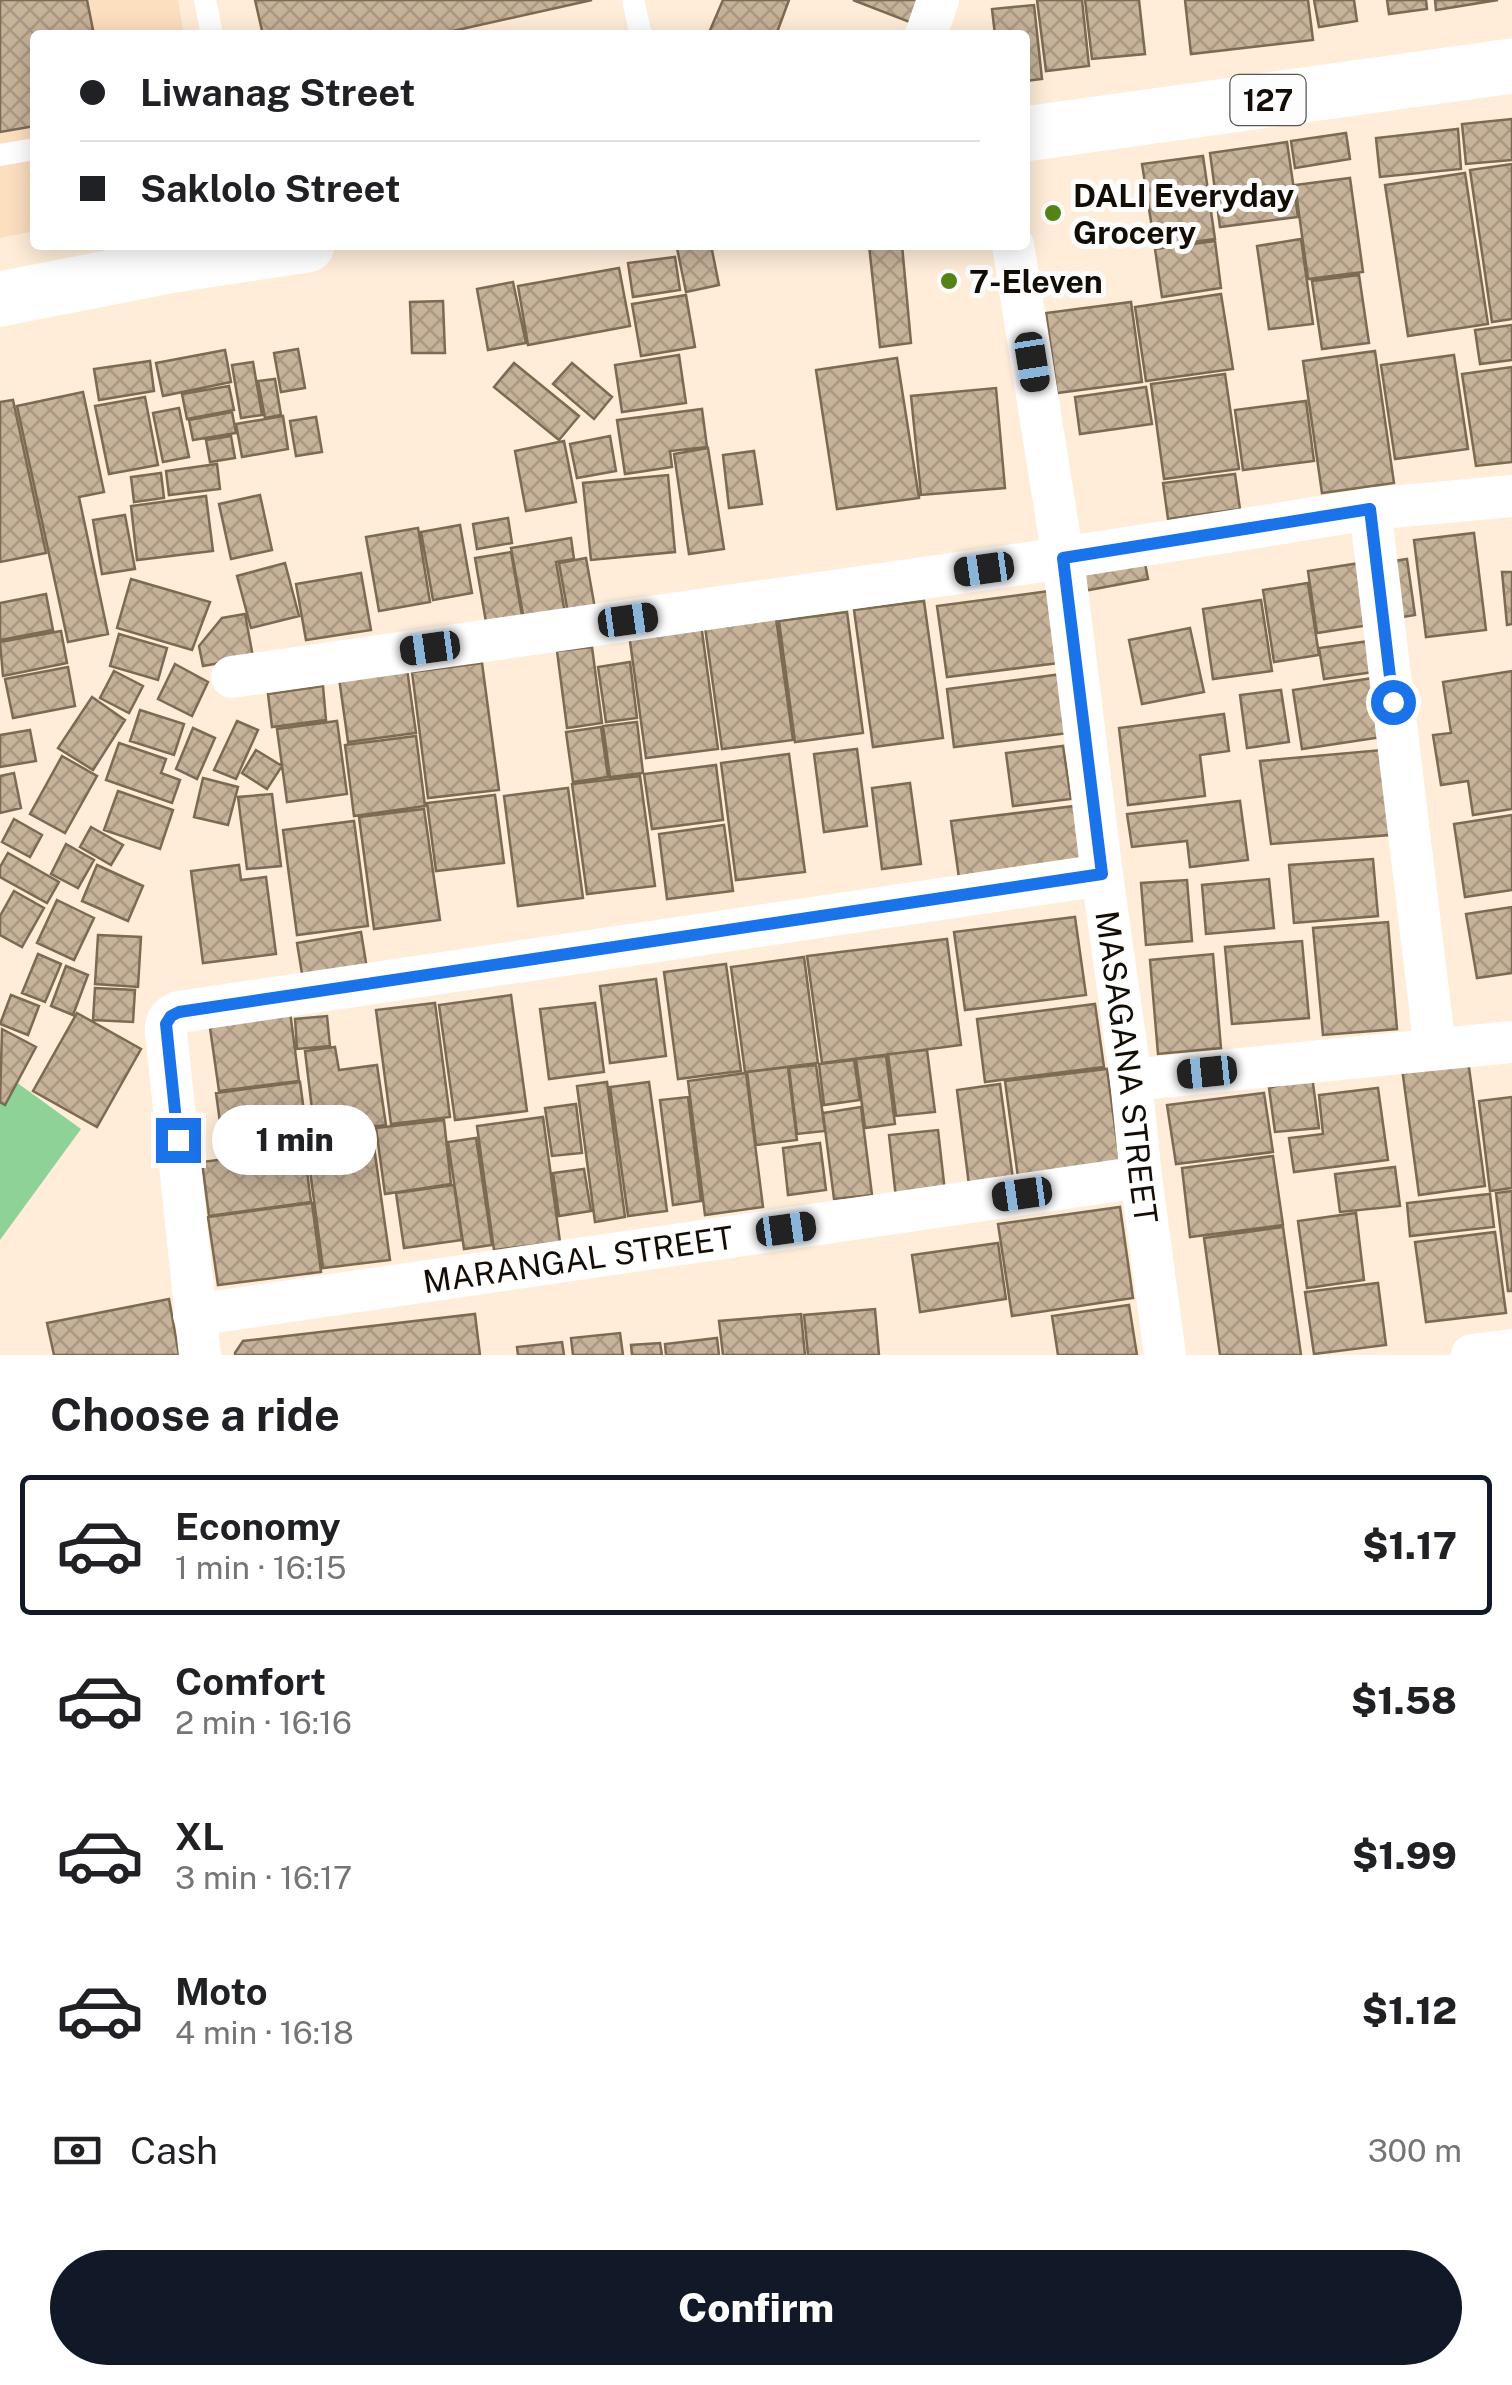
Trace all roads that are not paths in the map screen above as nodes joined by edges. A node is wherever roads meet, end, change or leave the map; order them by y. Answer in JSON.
{"nodes":[{"id":1,"x":205,"y":0,"type":"edge"},
{"id":2,"x":633,"y":0,"type":"edge"},
{"id":3,"x":938,"y":0,"type":"edge"},
{"id":4,"x":211,"y":30,"type":"edge"},
{"id":5,"x":640,"y":30,"type":"edge"},
{"id":6,"x":928,"y":30,"type":"edge"},
{"id":7,"x":1512,"y":66,"type":"edge"},
{"id":8,"x":1030,"y":133,"type":"edge"},
{"id":9,"x":30,"y":150,"type":"edge"},
{"id":10,"x":0,"y":155,"type":"edge"},
{"id":11,"x":244,"y":250,"type":"edge"},
{"id":12,"x":1014,"y":250,"type":"edge"},
{"id":13,"x":173,"y":255,"type":"edge"},
{"id":14,"x":0,"y":299,"type":"edge"},
{"id":15,"x":1512,"y":496,"type":"edge"},
{"id":16,"x":1370,"y":509,"type":"junction"},
{"id":17,"x":1063,"y":558,"type":"junction"},
{"id":18,"x":232,"y":676,"type":"dead end"},
{"id":19,"x":1102,"y":874,"type":"junction"},
{"id":20,"x":1512,"y":1042,"type":"edge"},
{"id":21,"x":1435,"y":1050,"type":"junction"},
{"id":22,"x":1130,"y":1080,"type":"junction"},
{"id":23,"x":1140,"y":1177,"type":"junction"},
{"id":24,"x":197,"y":1335,"type":"edge"},
{"id":25,"x":1512,"y":1350,"type":"edge"},
{"id":26,"x":1165,"y":1355,"type":"edge"},
{"id":27,"x":1472,"y":1355,"type":"edge"}],
"edges":[{"from":1,"to":4,"type":"lane"},
{"from":2,"to":5,"type":"lane"},
{"from":3,"to":6,"type":"street"},
{"from":7,"to":8,"type":"main road","number":"127"},
{"from":9,"to":10,"type":"lane"},
{"from":11,"to":13,"type":"main road"},
{"from":12,"to":17,"type":"street","name":"MASAGANA STREET"},
{"from":13,"to":14,"type":"main road"},
{"from":15,"to":16,"type":"street"},
{"from":16,"to":17,"type":"street"},
{"from":16,"to":21,"type":"street"},
{"from":17,"to":18,"type":"street"},
{"from":17,"to":19,"type":"street","name":"MASAGANA STREET"},
{"from":19,"to":22,"type":"street","name":"MASAGANA STREET"},
{"from":19,"to":24,"type":"street"},
{"from":20,"to":21,"type":"street"},
{"from":21,"to":22,"type":"street"},
{"from":22,"to":23,"type":"street","name":"MASAGANA STREET"},
{"from":23,"to":24,"type":"street","name":"MARANGAL STREET"},
{"from":23,"to":26,"type":"street","name":"MASAGANA STREET"},
{"from":25,"to":27,"type":"street"}]}
